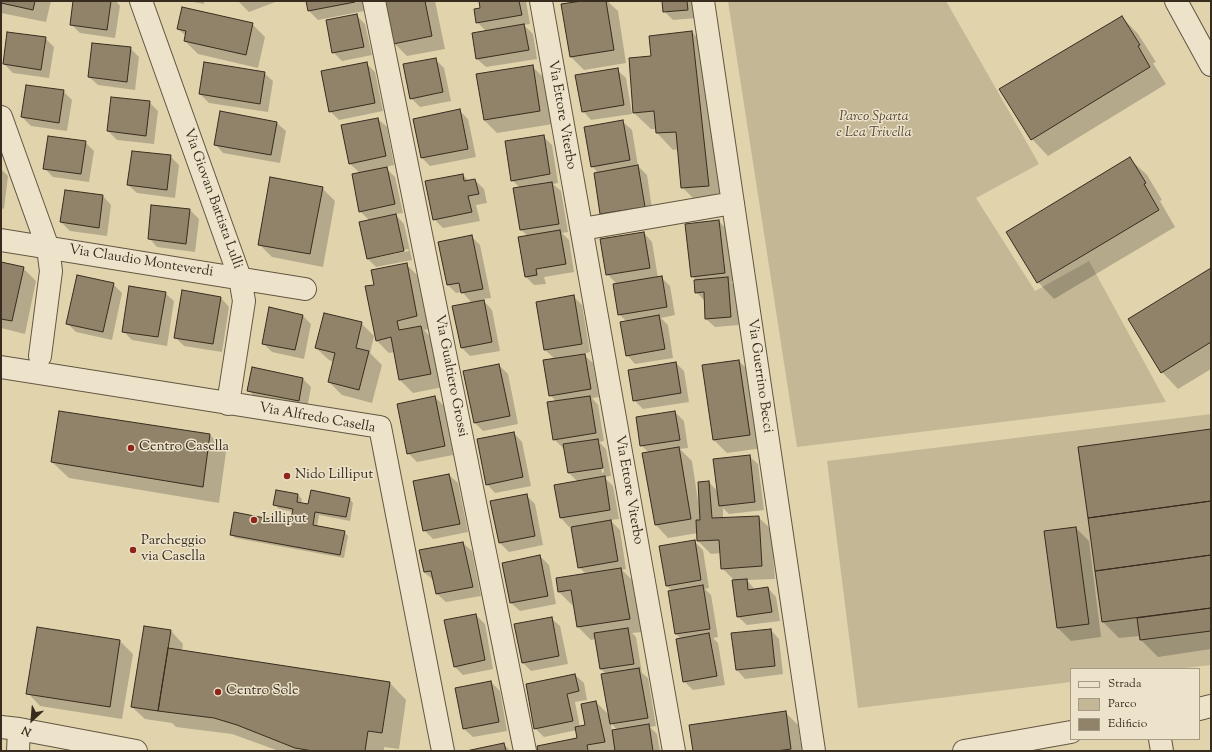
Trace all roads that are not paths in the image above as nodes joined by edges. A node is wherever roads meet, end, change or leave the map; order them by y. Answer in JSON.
{"nodes":[{"id":1,"x":141,"y":1,"type":"edge"},
{"id":2,"x":374,"y":1,"type":"edge"},
{"id":3,"x":541,"y":1,"type":"edge"},
{"id":4,"x":703,"y":1,"type":"edge"},
{"id":5,"x":1176,"y":1,"type":"edge"},
{"id":6,"x":1211,"y":65,"type":"edge"},
{"id":7,"x":1,"y":117,"type":"edge"},
{"id":8,"x":733,"y":203,"type":"junction"},
{"id":9,"x":582,"y":229,"type":"junction"},
{"id":10,"x":1,"y":240,"type":"edge"},
{"id":11,"x":48,"y":248,"type":"junction"},
{"id":12,"x":240,"y":278,"type":"junction"},
{"id":13,"x":305,"y":289,"type":"dead end"},
{"id":14,"x":40,"y":356,"type":"dead end"},
{"id":15,"x":1,"y":367,"type":"edge"},
{"id":16,"x":228,"y":404,"type":"junction"},
{"id":17,"x":1211,"y":706,"type":"edge"},
{"id":18,"x":1200,"y":709,"type":"edge"},
{"id":19,"x":10,"y":728,"type":"edge"},
{"id":20,"x":1070,"y":732,"type":"edge"},
{"id":21,"x":1160,"y":740,"type":"edge"},
{"id":22,"x":18,"y":751,"type":"edge"},
{"id":23,"x":136,"y":751,"type":"edge"},
{"id":24,"x":443,"y":751,"type":"edge"},
{"id":25,"x":525,"y":751,"type":"edge"},
{"id":26,"x":674,"y":751,"type":"edge"},
{"id":27,"x":814,"y":751,"type":"edge"},
{"id":28,"x":964,"y":751,"type":"edge"},
{"id":29,"x":1162,"y":751,"type":"edge"}],
"edges":[{"from":1,"to":12,"type":"street","name":"Via Giovan Battista Lulli"},
{"from":2,"to":25,"type":"street","name":"Via Gualtiero Grossi"},
{"from":3,"to":9,"type":"street","name":"Via Ettore Viterbo"},
{"from":4,"to":8,"type":"street","name":"Via Guerrino Becci"},
{"from":5,"to":6,"type":"street"},
{"from":7,"to":11,"type":"street"},
{"from":8,"to":9,"type":"street"},
{"from":8,"to":27,"type":"street","name":"Via Guerrino Becci"},
{"from":9,"to":26,"type":"street","name":"Via Ettore Viterbo"},
{"from":10,"to":11,"type":"street","name":"Via Claudio Monteverdi"},
{"from":11,"to":12,"type":"street","name":"Via Claudio Monteverdi"},
{"from":11,"to":14,"type":"street"},
{"from":12,"to":13,"type":"street","name":"Via Claudio Monteverdi"},
{"from":12,"to":16,"type":"street","name":"Via Giovan Battista Lulli"},
{"from":15,"to":16,"type":"street","name":"Via Alfredo Casella"},
{"from":16,"to":24,"type":"street","name":"Via Alfredo Casella"},
{"from":17,"to":18,"type":"street"},
{"from":19,"to":22,"type":"street"},
{"from":19,"to":23,"type":"street"},
{"from":20,"to":28,"type":"street"},
{"from":21,"to":29,"type":"street"}]}
